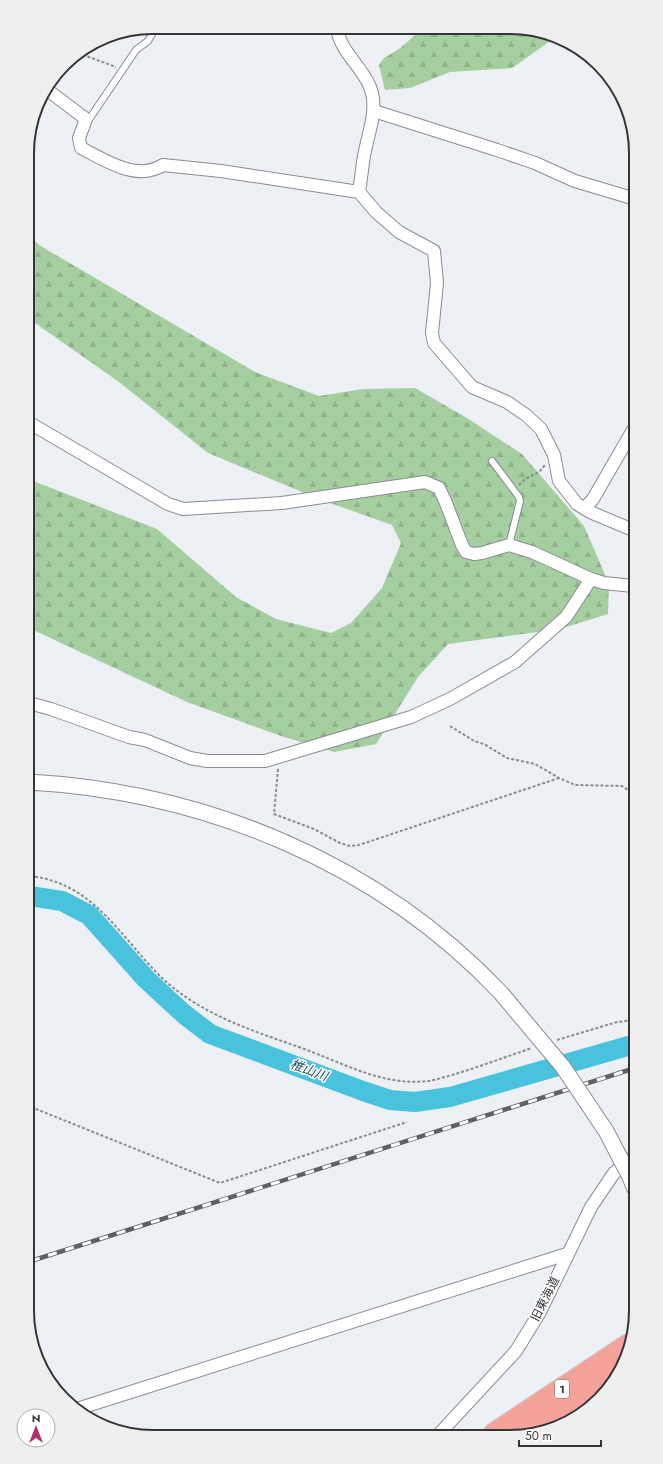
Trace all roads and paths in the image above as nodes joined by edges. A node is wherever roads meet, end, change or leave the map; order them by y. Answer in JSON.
{"nodes":[{"id":1,"x":152,"y":34,"type":"edge"},
{"id":2,"x":338,"y":34,"type":"edge"},
{"id":3,"x":85,"y":56,"type":"edge"},
{"id":4,"x":122,"y":70,"type":"junction"},
{"id":5,"x":51,"y":92,"type":"edge"},
{"id":6,"x":374,"y":111,"type":"junction"},
{"id":7,"x":86,"y":119,"type":"junction"},
{"id":8,"x":359,"y":192,"type":"junction"},
{"id":9,"x":629,"y":197,"type":"edge"},
{"id":10,"x":34,"y":426,"type":"edge"},
{"id":11,"x":629,"y":437,"type":"edge"},
{"id":12,"x":492,"y":461,"type":"dead end"},
{"id":13,"x":548,"y":466,"type":"dead end"},
{"id":14,"x":515,"y":491,"type":"junction"},
{"id":15,"x":585,"y":508,"type":"junction"},
{"id":16,"x":629,"y":528,"type":"edge"},
{"id":17,"x":509,"y":545,"type":"junction"},
{"id":18,"x":591,"y":579,"type":"junction"},
{"id":19,"x":629,"y":586,"type":"edge"},
{"id":20,"x":34,"y":704,"type":"edge"},
{"id":21,"x":450,"y":726,"type":"dead end"},
{"id":22,"x":278,"y":756,"type":"junction"},
{"id":23,"x":559,"y":778,"type":"junction"},
{"id":24,"x":34,"y":782,"type":"edge"},
{"id":25,"x":629,"y":791,"type":"edge"},
{"id":26,"x":34,"y":876,"type":"edge"},
{"id":27,"x":629,"y":1021,"type":"edge"},
{"id":28,"x":550,"y":1042,"type":"dead end"},
{"id":29,"x":536,"y":1046,"type":"dead end"},
{"id":30,"x":34,"y":1108,"type":"edge"},
{"id":31,"x":407,"y":1122,"type":"dead end"},
{"id":32,"x":629,"y":1161,"type":"edge"},
{"id":33,"x":629,"y":1175,"type":"edge"},
{"id":34,"x":567,"y":1254,"type":"junction"},
{"id":35,"x":623,"y":1348,"type":"edge"},
{"id":36,"x":607,"y":1379,"type":"edge"},
{"id":37,"x":84,"y":1407,"type":"edge"},
{"id":38,"x":533,"y":1428,"type":"edge"},
{"id":39,"x":443,"y":1430,"type":"edge"},
{"id":40,"x":499,"y":1430,"type":"edge"}],
"edges":[{"from":1,"to":4,"type":"lane"},
{"from":2,"to":6,"type":"street"},
{"from":3,"to":4,"type":"path"},
{"from":4,"to":7,"type":"lane"},
{"from":5,"to":7,"type":"street"},
{"from":6,"to":8,"type":"street"},
{"from":6,"to":9,"type":"street"},
{"from":7,"to":8,"type":"street"},
{"from":8,"to":15,"type":"street"},
{"from":10,"to":17,"type":"street"},
{"from":11,"to":15,"type":"street"},
{"from":12,"to":14,"type":"lane"},
{"from":13,"to":14,"type":"path"},
{"from":14,"to":17,"type":"lane"},
{"from":15,"to":16,"type":"street"},
{"from":17,"to":18,"type":"street"},
{"from":18,"to":19,"type":"street"},
{"from":18,"to":22,"type":"street"},
{"from":20,"to":22,"type":"street"},
{"from":21,"to":23,"type":"path"},
{"from":22,"to":23,"type":"path"},
{"from":23,"to":25,"type":"path"},
{"from":24,"to":33,"type":"street","bridge":true},
{"from":26,"to":29,"type":"path"},
{"from":27,"to":28,"type":"path"},
{"from":30,"to":31,"type":"path"},
{"from":32,"to":34,"type":"street","name":"旧東海道"},
{"from":34,"to":37,"type":"street"},
{"from":34,"to":39,"type":"street","name":"旧東海道"},
{"from":35,"to":40,"type":"highway","number":"1"},
{"from":36,"to":38,"type":"highway","number":"1"}]}
